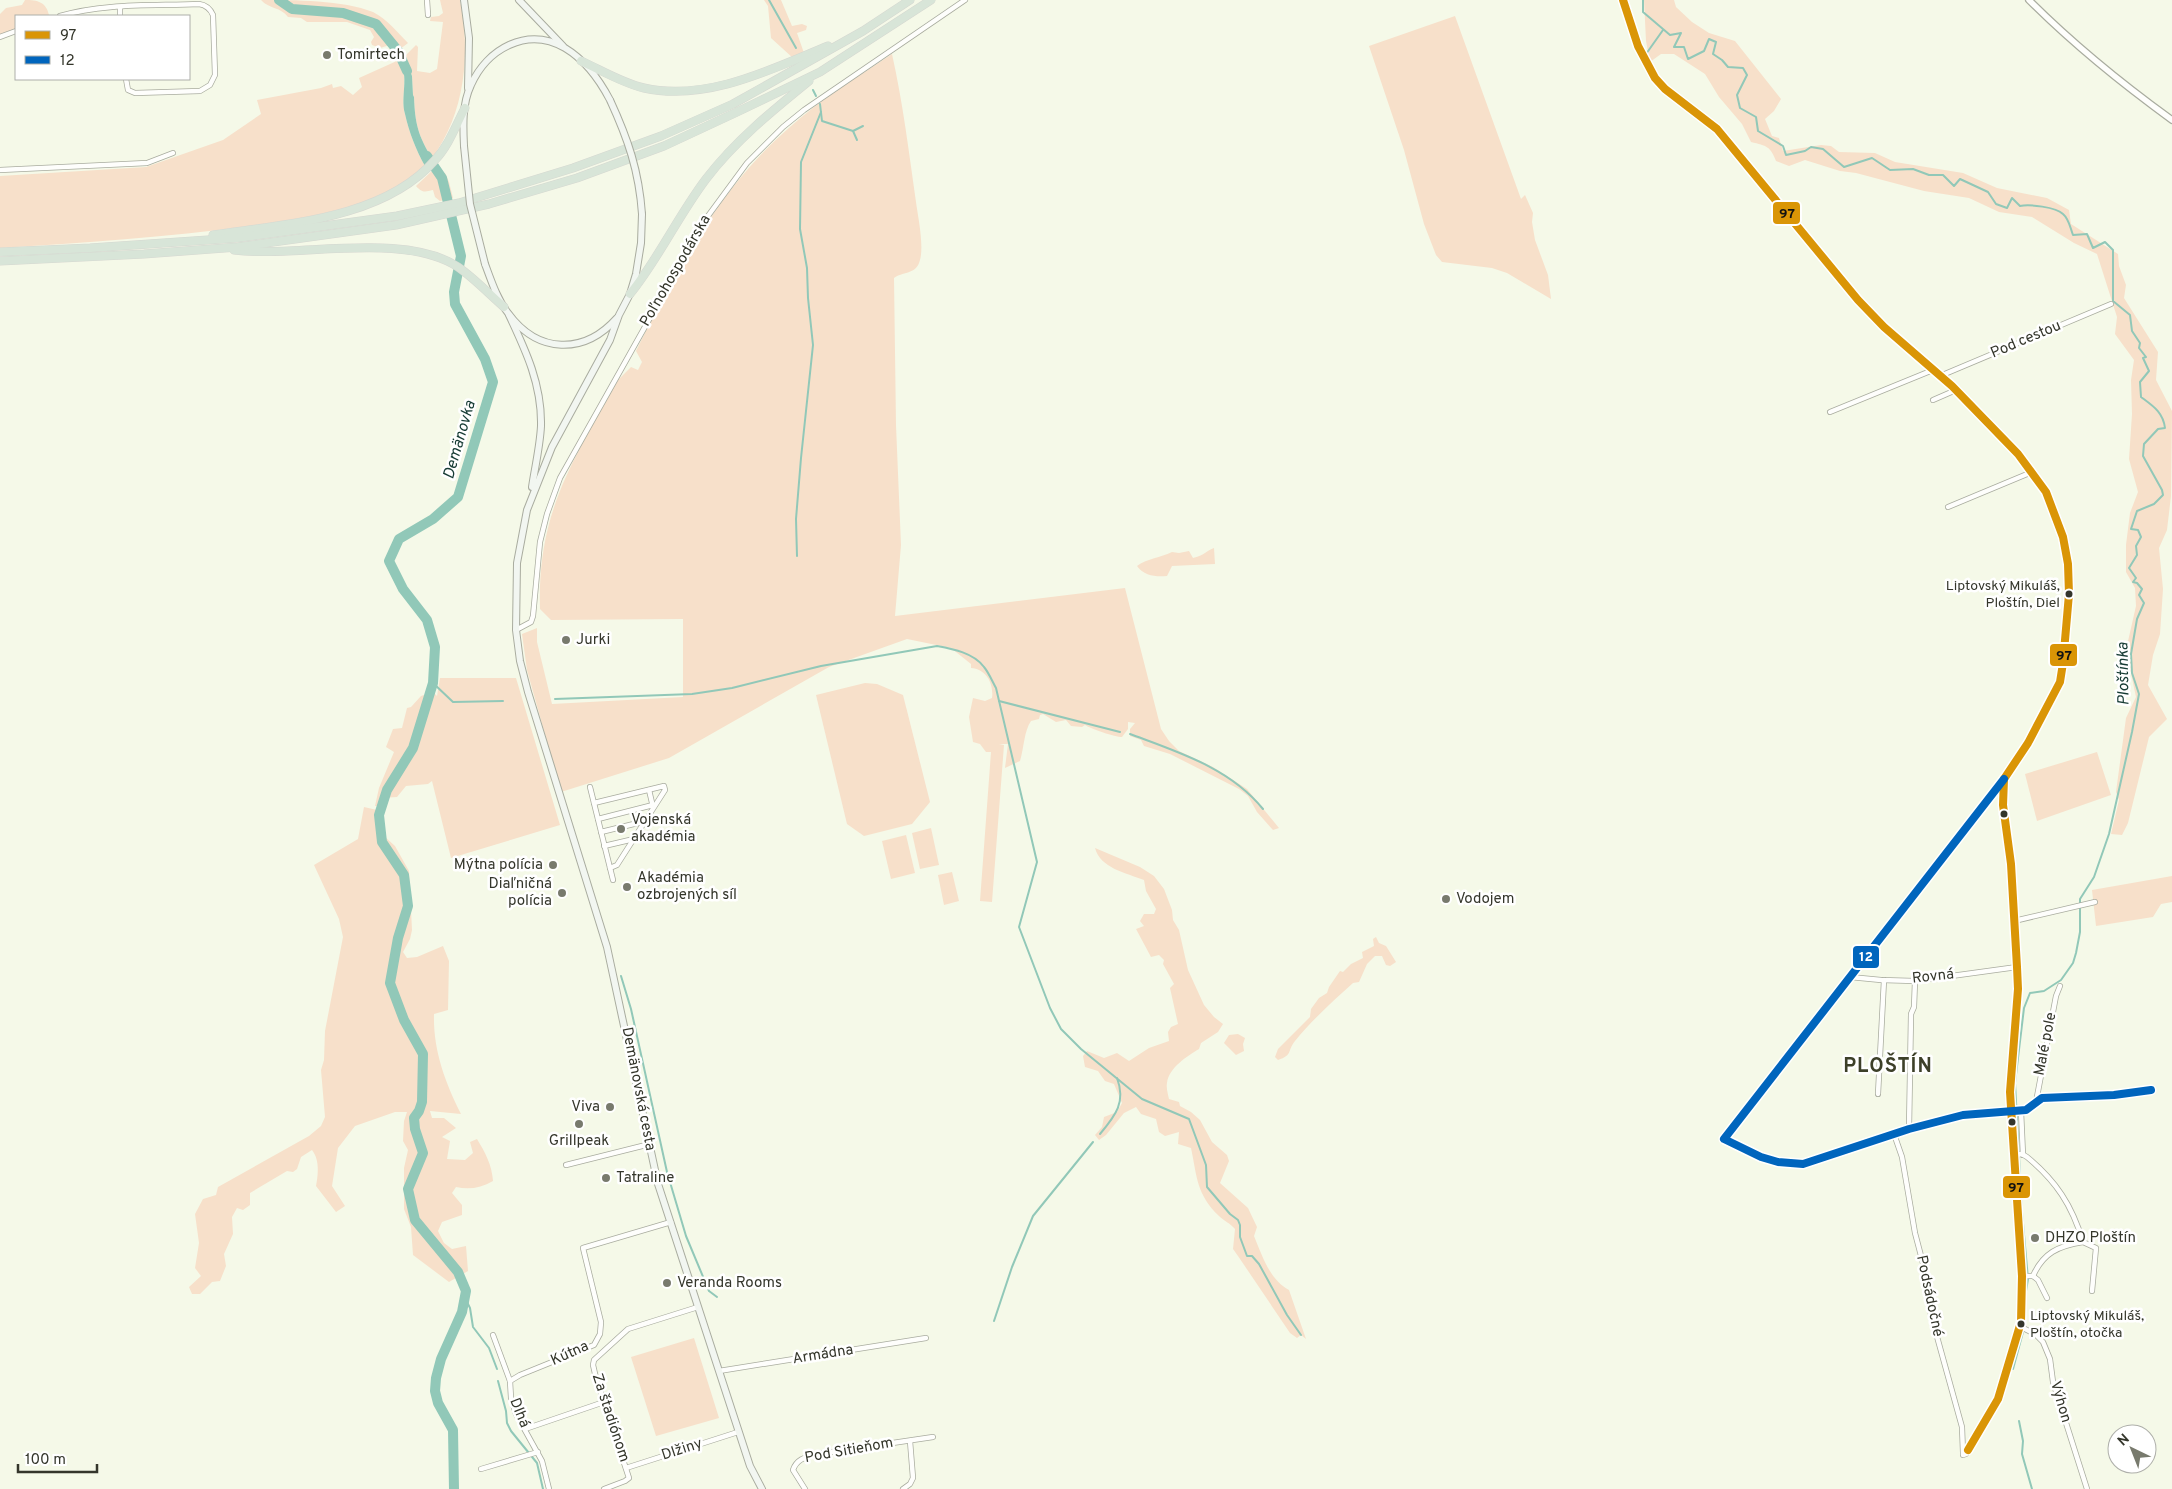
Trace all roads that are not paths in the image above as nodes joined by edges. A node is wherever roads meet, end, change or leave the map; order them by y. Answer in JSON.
{"nodes":[{"id":1,"x":427,"y":0,"type":"edge"},
{"id":2,"x":464,"y":0,"type":"edge"},
{"id":3,"x":519,"y":0,"type":"edge"},
{"id":4,"x":910,"y":0,"type":"edge"},
{"id":5,"x":931,"y":0,"type":"edge"},
{"id":6,"x":965,"y":0,"type":"edge"},
{"id":7,"x":1623,"y":0,"type":"edge"},
{"id":8,"x":2030,"y":0,"type":"edge"},
{"id":9,"x":120,"y":8,"type":"junction"},
{"id":10,"x":65,"y":15,"type":"edge"},
{"id":11,"x":120,"y":15,"type":"edge"},
{"id":12,"x":428,"y":15,"type":"dead end"},
{"id":13,"x":15,"y":31,"type":"edge"},
{"id":14,"x":863,"y":31,"type":"junction"},
{"id":15,"x":0,"y":37,"type":"edge"},
{"id":16,"x":566,"y":49,"type":"junction"},
{"id":17,"x":581,"y":61,"type":"junction"},
{"id":18,"x":820,"y":72,"type":"junction"},
{"id":19,"x":126,"y":80,"type":"edge"},
{"id":20,"x":468,"y":92,"type":"junction"},
{"id":21,"x":465,"y":108,"type":"junction"},
{"id":22,"x":2172,"y":120,"type":"edge"},
{"id":23,"x":173,"y":154,"type":"dead end"},
{"id":24,"x":0,"y":170,"type":"edge"},
{"id":25,"x":162,"y":244,"type":"junction"},
{"id":26,"x":221,"y":248,"type":"junction"},
{"id":27,"x":0,"y":252,"type":"edge"},
{"id":28,"x":0,"y":261,"type":"edge"},
{"id":29,"x":630,"y":294,"type":"junction"},
{"id":30,"x":2111,"y":304,"type":"dead end"},
{"id":31,"x":504,"y":308,"type":"junction"},
{"id":32,"x":509,"y":315,"type":"junction"},
{"id":33,"x":619,"y":315,"type":"junction"},
{"id":34,"x":1933,"y":370,"type":"junction"},
{"id":35,"x":1940,"y":376,"type":"junction"},
{"id":36,"x":1956,"y":390,"type":"junction"},
{"id":37,"x":1933,"y":400,"type":"dead end"},
{"id":38,"x":1830,"y":412,"type":"dead end"},
{"id":39,"x":2032,"y":472,"type":"junction"},
{"id":40,"x":531,"y":497,"type":"junction"},
{"id":41,"x":1948,"y":507,"type":"dead end"},
{"id":42,"x":516,"y":630,"type":"junction"},
{"id":43,"x":2004,"y":779,"type":"junction"},
{"id":44,"x":590,"y":787,"type":"dead end"},
{"id":45,"x":649,"y":790,"type":"junction"},
{"id":46,"x":594,"y":803,"type":"junction"},
{"id":47,"x":653,"y":807,"type":"junction"},
{"id":48,"x":598,"y":819,"type":"junction"},
{"id":49,"x":646,"y":821,"type":"junction"},
{"id":50,"x":601,"y":832,"type":"junction"},
{"id":51,"x":634,"y":839,"type":"junction"},
{"id":52,"x":604,"y":846,"type":"junction"},
{"id":53,"x":610,"y":868,"type":"junction"},
{"id":54,"x":613,"y":880,"type":"dead end"},
{"id":55,"x":2095,"y":902,"type":"dead end"},
{"id":56,"x":2014,"y":921,"type":"junction"},
{"id":57,"x":2017,"y":967,"type":"junction"},
{"id":58,"x":1850,"y":977,"type":"junction"},
{"id":59,"x":1884,"y":980,"type":"junction"},
{"id":60,"x":1915,"y":981,"type":"junction"},
{"id":61,"x":2060,"y":986,"type":"dead end"},
{"id":62,"x":2151,"y":1090,"type":"dead end"},
{"id":63,"x":1878,"y":1094,"type":"dead end"},
{"id":64,"x":2035,"y":1103,"type":"junction"},
{"id":65,"x":2016,"y":1112,"type":"junction"},
{"id":66,"x":1909,"y":1129,"type":"junction"},
{"id":67,"x":1894,"y":1134,"type":"junction"},
{"id":68,"x":650,"y":1144,"type":"junction"},
{"id":69,"x":2019,"y":1154,"type":"junction"},
{"id":70,"x":566,"y":1165,"type":"dead end"},
{"id":71,"x":670,"y":1222,"type":"junction"},
{"id":72,"x":2083,"y":1242,"type":"junction"},
{"id":73,"x":2027,"y":1276,"type":"junction"},
{"id":74,"x":2092,"y":1291,"type":"dead end"},
{"id":75,"x":2047,"y":1298,"type":"dead end"},
{"id":76,"x":698,"y":1307,"type":"junction"},
{"id":77,"x":2021,"y":1325,"type":"junction"},
{"id":78,"x":493,"y":1335,"type":"dead end"},
{"id":79,"x":926,"y":1338,"type":"dead end"},
{"id":80,"x":594,"y":1345,"type":"junction"},
{"id":81,"x":599,"y":1354,"type":"junction"},
{"id":82,"x":719,"y":1371,"type":"junction"},
{"id":83,"x":510,"y":1381,"type":"junction"},
{"id":84,"x":604,"y":1402,"type":"junction"},
{"id":85,"x":525,"y":1429,"type":"junction"},
{"id":86,"x":738,"y":1432,"type":"junction"},
{"id":87,"x":933,"y":1437,"type":"dead end"},
{"id":88,"x":910,"y":1441,"type":"junction"},
{"id":89,"x":535,"y":1452,"type":"junction"},
{"id":90,"x":626,"y":1468,"type":"junction"},
{"id":91,"x":481,"y":1470,"type":"dead end"},
{"id":92,"x":549,"y":1489,"type":"edge"},
{"id":93,"x":604,"y":1489,"type":"edge"},
{"id":94,"x":762,"y":1489,"type":"edge"},
{"id":95,"x":805,"y":1489,"type":"edge"},
{"id":96,"x":903,"y":1489,"type":"edge"},
{"id":97,"x":2087,"y":1489,"type":"edge"}],
"edges":[{"from":1,"to":12,"type":"street"},
{"from":2,"to":20,"type":"main road"},
{"from":3,"to":16,"type":"main road"},
{"from":4,"to":14,"type":"highway"},
{"from":5,"to":18,"type":"highway"},
{"from":6,"to":42,"type":"street","name":"Poľnohospodárska"},
{"from":7,"to":34,"type":"street"},
{"from":8,"to":22,"type":"street"},
{"from":9,"to":10,"type":"street"},
{"from":9,"to":11,"type":"street"},
{"from":9,"to":19,"type":"street"},
{"from":13,"to":15,"type":"street"},
{"from":14,"to":17,"type":"highway"},
{"from":14,"to":25,"type":"highway"},
{"from":16,"to":17,"type":"main road"},
{"from":16,"to":20,"type":"main road"},
{"from":17,"to":29,"type":"main road","bridge":true},
{"from":18,"to":26,"type":"highway"},
{"from":18,"to":29,"type":"highway"},
{"from":20,"to":21,"type":"main road"},
{"from":21,"to":25,"type":"highway"},
{"from":21,"to":31,"type":"main road","bridge":true},
{"from":23,"to":24,"type":"street"},
{"from":25,"to":27,"type":"highway"},
{"from":26,"to":28,"type":"highway"},
{"from":26,"to":31,"type":"highway"},
{"from":29,"to":33,"type":"main road"},
{"from":30,"to":35,"type":"street","name":"Pod cestou"},
{"from":31,"to":32,"type":"main road"},
{"from":32,"to":33,"type":"main road"},
{"from":32,"to":40,"type":"main road"},
{"from":33,"to":40,"type":"main road"},
{"from":34,"to":35,"type":"street"},
{"from":34,"to":38,"type":"street"},
{"from":35,"to":36,"type":"street"},
{"from":36,"to":37,"type":"street"},
{"from":36,"to":39,"type":"street"},
{"from":39,"to":41,"type":"street"},
{"from":39,"to":43,"type":"street"},
{"from":40,"to":42,"type":"main road","name":"Demänovská cesta"},
{"from":42,"to":68,"type":"main road","name":"Demänovská cesta"},
{"from":43,"to":56,"type":"street"},
{"from":43,"to":58,"type":"street"},
{"from":44,"to":46,"type":"street"},
{"from":45,"to":46,"type":"street"},
{"from":45,"to":47,"type":"street"},
{"from":45,"to":47,"type":"street"},
{"from":46,"to":48,"type":"street"},
{"from":47,"to":48,"type":"street"},
{"from":47,"to":49,"type":"street"},
{"from":48,"to":50,"type":"street"},
{"from":49,"to":50,"type":"street"},
{"from":49,"to":51,"type":"street"},
{"from":50,"to":52,"type":"street"},
{"from":51,"to":52,"type":"street"},
{"from":51,"to":53,"type":"street"},
{"from":52,"to":53,"type":"street"},
{"from":53,"to":54,"type":"street"},
{"from":55,"to":56,"type":"street"},
{"from":56,"to":57,"type":"street"},
{"from":57,"to":60,"type":"street","name":"Rovná"},
{"from":57,"to":65,"type":"street"},
{"from":58,"to":59,"type":"street","name":"Rovná"},
{"from":58,"to":67,"type":"street"},
{"from":59,"to":60,"type":"street","name":"Rovná"},
{"from":59,"to":63,"type":"street"},
{"from":60,"to":66,"type":"street"},
{"from":61,"to":64,"type":"street","name":"Malé pole"},
{"from":62,"to":64,"type":"street"},
{"from":64,"to":65,"type":"street"},
{"from":65,"to":66,"type":"street"},
{"from":65,"to":69,"type":"street"},
{"from":65,"to":69,"type":"street"},
{"from":66,"to":67,"type":"street"},
{"from":67,"to":77,"type":"street","name":"Podsádočné"},
{"from":68,"to":70,"type":"street"},
{"from":68,"to":71,"type":"main road","name":"Demänovská cesta"},
{"from":69,"to":72,"type":"street"},
{"from":69,"to":73,"type":"street"},
{"from":71,"to":76,"type":"main road","name":"Demänovská cesta"},
{"from":71,"to":80,"type":"street","name":"Kútna"},
{"from":72,"to":73,"type":"street"},
{"from":72,"to":74,"type":"street"},
{"from":73,"to":75,"type":"street"},
{"from":73,"to":77,"type":"street"},
{"from":76,"to":81,"type":"street","name":"Za štadiónom"},
{"from":76,"to":82,"type":"main road","name":"Demänovská cesta"},
{"from":77,"to":97,"type":"street","name":"Výhon"},
{"from":78,"to":83,"type":"street","name":"Dlhá"},
{"from":79,"to":82,"type":"street","name":"Armádna"},
{"from":80,"to":81,"type":"street"},
{"from":80,"to":83,"type":"street","name":"Kútna"},
{"from":81,"to":84,"type":"street","name":"Za štadiónom"},
{"from":82,"to":86,"type":"main road","name":"Demänovská cesta"},
{"from":83,"to":85,"type":"street","name":"Dlhá"},
{"from":84,"to":85,"type":"street"},
{"from":84,"to":90,"type":"street","name":"Za štadiónom"},
{"from":85,"to":89,"type":"street","name":"Dlhá"},
{"from":86,"to":90,"type":"street","name":"Dlžiny"},
{"from":86,"to":94,"type":"main road","name":"Demänovská cesta"},
{"from":87,"to":88,"type":"street","name":"Pod Sitieňom"},
{"from":88,"to":95,"type":"street","name":"Pod Sitieňom"},
{"from":88,"to":96,"type":"street"},
{"from":89,"to":91,"type":"street"},
{"from":89,"to":92,"type":"street","name":"Dlhá"},
{"from":90,"to":93,"type":"street","name":"Za štadiónom"}]}
